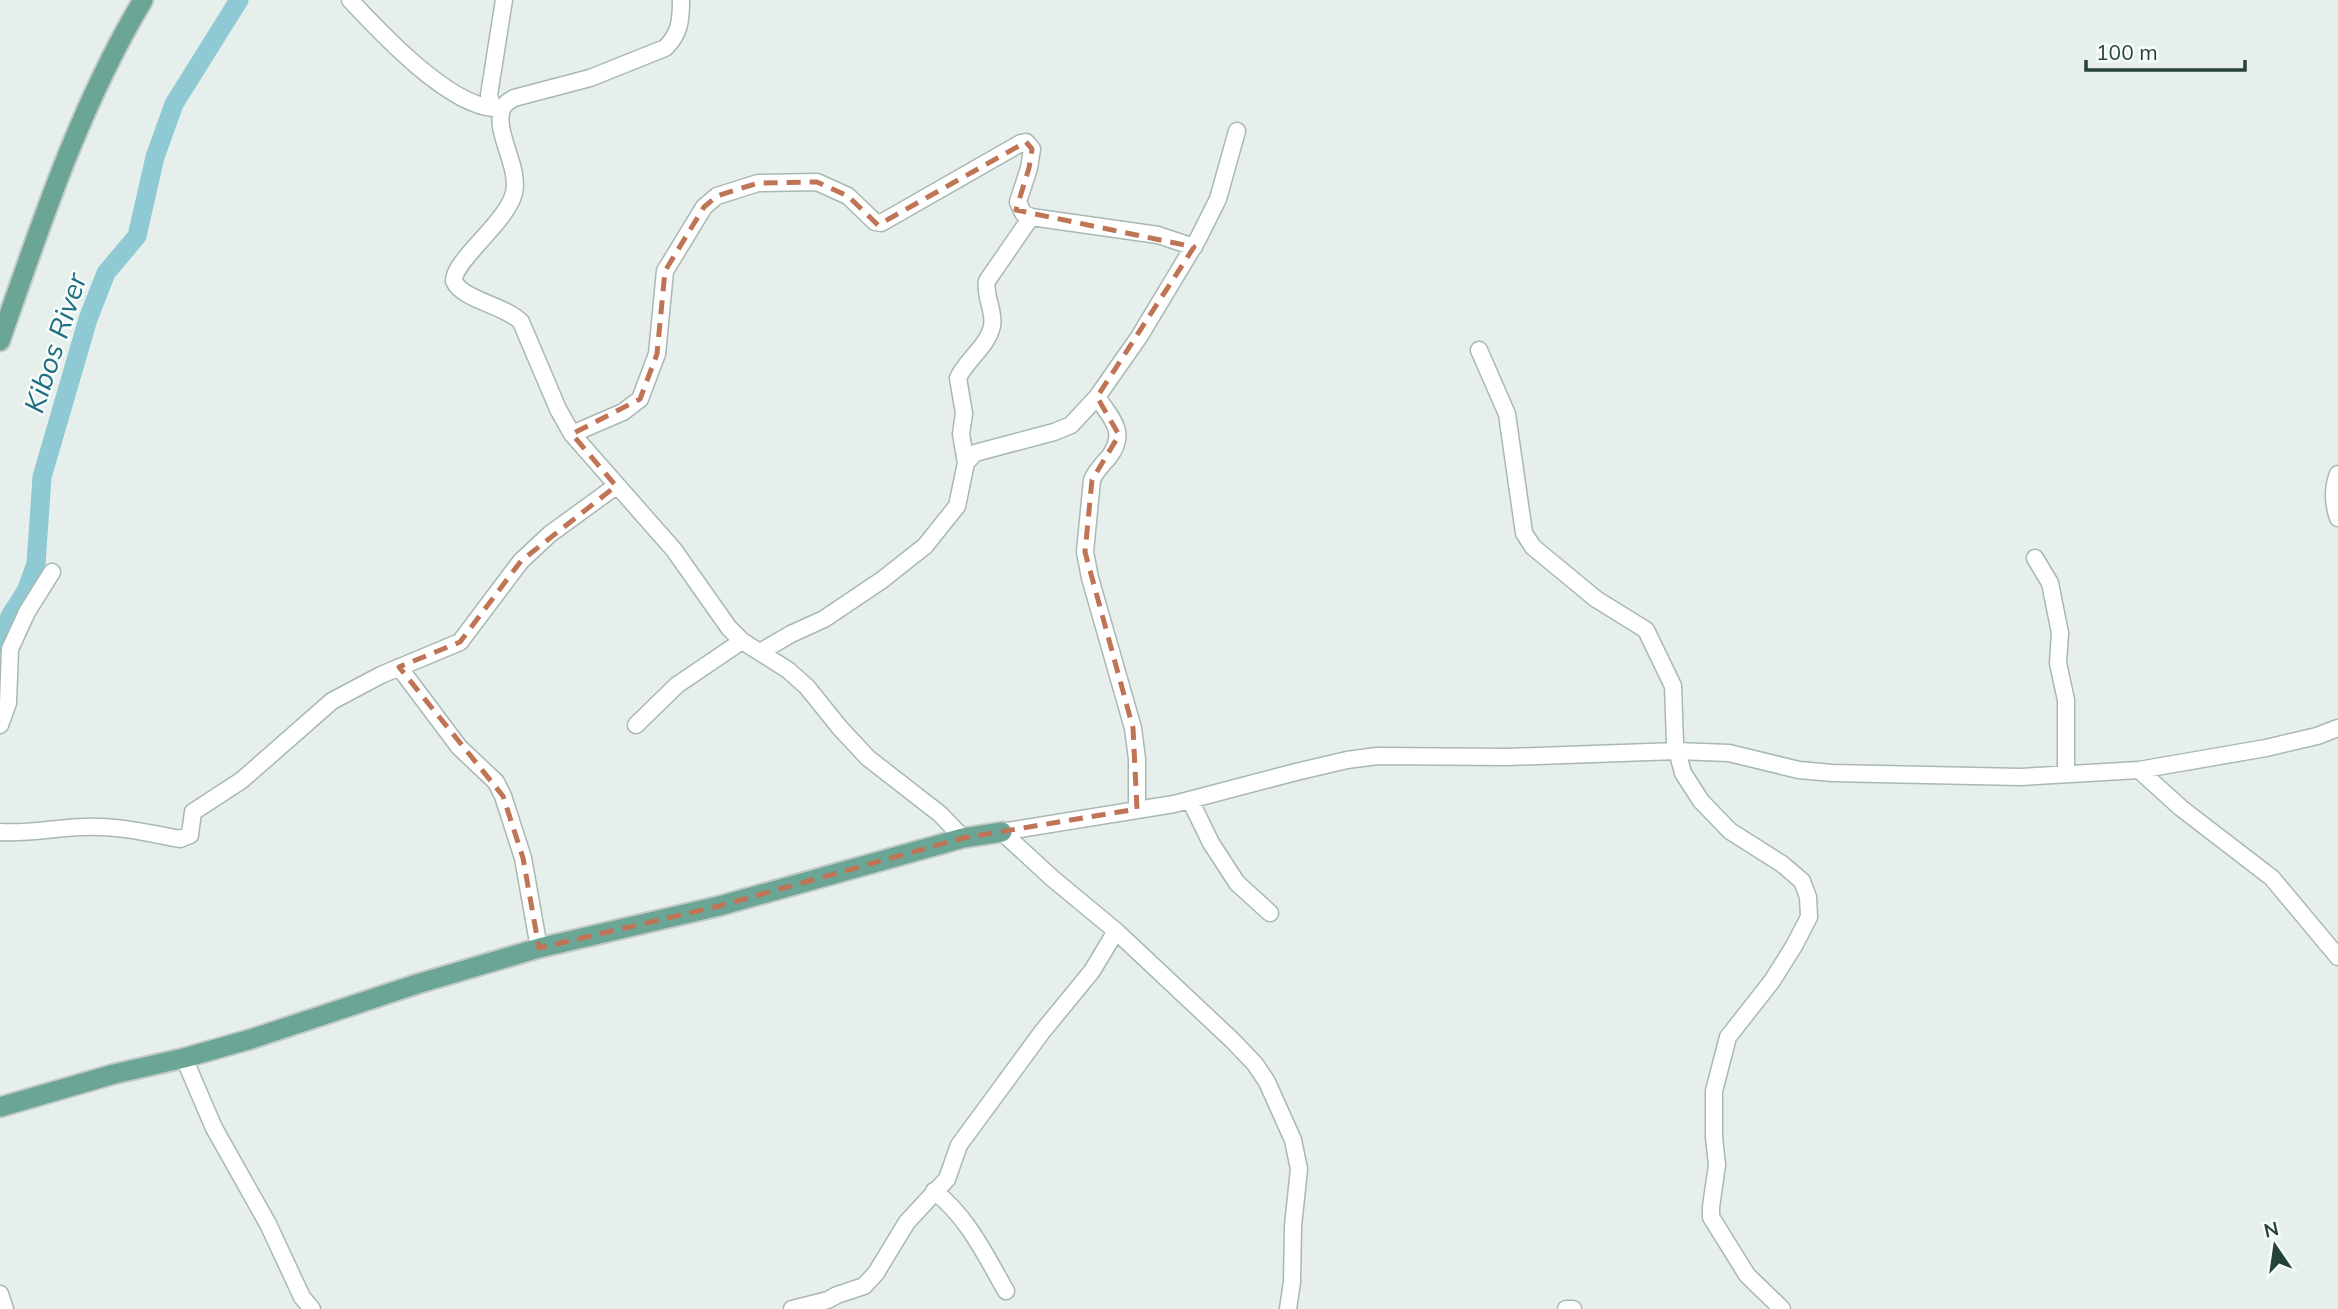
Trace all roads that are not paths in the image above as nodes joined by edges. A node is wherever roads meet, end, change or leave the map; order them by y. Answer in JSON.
{"nodes":[{"id":1,"x":143,"y":0,"type":"edge"},
{"id":2,"x":350,"y":0,"type":"edge"},
{"id":3,"x":504,"y":0,"type":"edge"},
{"id":4,"x":681,"y":0,"type":"edge"},
{"id":5,"x":497,"y":109,"type":"junction"},
{"id":6,"x":1237,"y":131,"type":"dead end"},
{"id":7,"x":1031,"y":217,"type":"junction"},
{"id":8,"x":1194,"y":247,"type":"junction"},
{"id":9,"x":0,"y":341,"type":"edge"},
{"id":10,"x":1479,"y":350,"type":"dead end"},
{"id":11,"x":1097,"y":397,"type":"junction"},
{"id":12,"x":572,"y":434,"type":"junction"},
{"id":13,"x":966,"y":463,"type":"junction"},
{"id":14,"x":2338,"y":474,"type":"edge"},
{"id":15,"x":616,"y":485,"type":"junction"},
{"id":16,"x":2338,"y":518,"type":"edge"},
{"id":17,"x":2035,"y":558,"type":"dead end"},
{"id":18,"x":52,"y":572,"type":"dead end"},
{"id":19,"x":742,"y":641,"type":"junction"},
{"id":20,"x":761,"y":652,"type":"junction"},
{"id":21,"x":400,"y":667,"type":"junction"},
{"id":22,"x":0,"y":725,"type":"edge"},
{"id":23,"x":636,"y":725,"type":"dead end"},
{"id":24,"x":2338,"y":728,"type":"edge"},
{"id":25,"x":1677,"y":751,"type":"junction"},
{"id":26,"x":2140,"y":769,"type":"junction"},
{"id":27,"x":2066,"y":774,"type":"junction"},
{"id":28,"x":1190,"y":800,"type":"junction"},
{"id":29,"x":1137,"y":809,"type":"junction"},
{"id":30,"x":0,"y":832,"type":"edge"},
{"id":31,"x":1002,"y":832,"type":"junction"},
{"id":32,"x":963,"y":838,"type":"junction"},
{"id":33,"x":1270,"y":913,"type":"dead end"},
{"id":34,"x":1116,"y":931,"type":"junction"},
{"id":35,"x":539,"y":948,"type":"junction"},
{"id":36,"x":2338,"y":957,"type":"edge"},
{"id":37,"x":184,"y":1058,"type":"junction"},
{"id":38,"x":0,"y":1107,"type":"edge"},
{"id":39,"x":934,"y":1191,"type":"junction"},
{"id":40,"x":1006,"y":1291,"type":"dead end"},
{"id":41,"x":0,"y":1294,"type":"edge"},
{"id":42,"x":5,"y":1309,"type":"edge"},
{"id":43,"x":312,"y":1309,"type":"edge"},
{"id":44,"x":792,"y":1309,"type":"edge"},
{"id":45,"x":1288,"y":1309,"type":"edge"},
{"id":46,"x":1566,"y":1309,"type":"edge"},
{"id":47,"x":1573,"y":1309,"type":"edge"},
{"id":48,"x":1782,"y":1309,"type":"edge"}],
"edges":[{"from":1,"to":9,"type":"main road"},
{"from":2,"to":5,"type":"street"},
{"from":3,"to":5,"type":"street"},
{"from":4,"to":5,"type":"street"},
{"from":5,"to":12,"type":"street"},
{"from":6,"to":8,"type":"street"},
{"from":7,"to":8,"type":"street"},
{"from":7,"to":12,"type":"street"},
{"from":7,"to":13,"type":"street"},
{"from":8,"to":11,"type":"street"},
{"from":10,"to":25,"type":"street"},
{"from":11,"to":13,"type":"street"},
{"from":11,"to":29,"type":"street"},
{"from":12,"to":15,"type":"street"},
{"from":13,"to":20,"type":"street"},
{"from":14,"to":16,"type":"street"},
{"from":15,"to":19,"type":"street"},
{"from":15,"to":21,"type":"street"},
{"from":17,"to":27,"type":"street"},
{"from":18,"to":22,"type":"street"},
{"from":19,"to":20,"type":"street"},
{"from":19,"to":23,"type":"street"},
{"from":20,"to":32,"type":"street"},
{"from":21,"to":30,"type":"street"},
{"from":21,"to":35,"type":"street"},
{"from":24,"to":26,"type":"street"},
{"from":25,"to":27,"type":"street"},
{"from":25,"to":28,"type":"street"},
{"from":25,"to":48,"type":"street"},
{"from":26,"to":27,"type":"street"},
{"from":26,"to":36,"type":"street"},
{"from":28,"to":29,"type":"street"},
{"from":28,"to":33,"type":"street"},
{"from":29,"to":31,"type":"street"},
{"from":31,"to":32,"type":"main road"},
{"from":31,"to":34,"type":"street"},
{"from":32,"to":35,"type":"main road"},
{"from":34,"to":39,"type":"street"},
{"from":34,"to":45,"type":"street"},
{"from":35,"to":37,"type":"main road"},
{"from":37,"to":38,"type":"main road"},
{"from":37,"to":43,"type":"street"},
{"from":39,"to":40,"type":"street"},
{"from":39,"to":44,"type":"street"},
{"from":41,"to":42,"type":"street"},
{"from":46,"to":47,"type":"street"}]}
